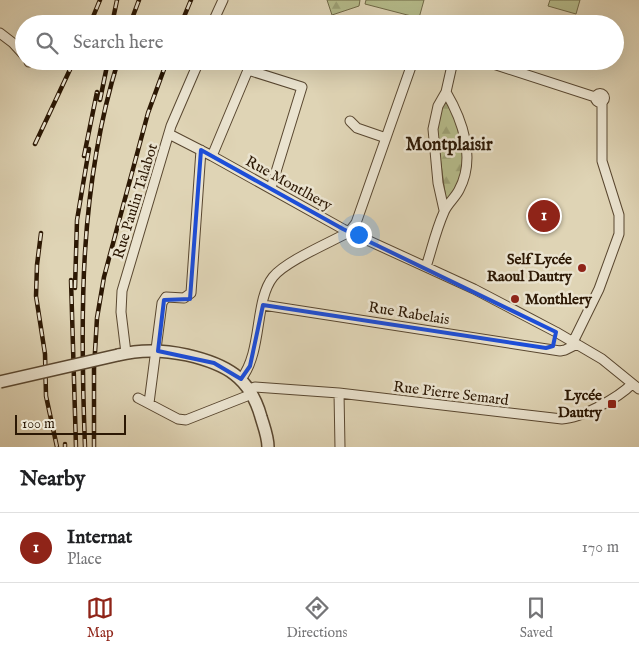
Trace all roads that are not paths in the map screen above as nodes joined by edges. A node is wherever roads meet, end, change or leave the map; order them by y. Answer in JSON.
{"nodes":[{"id":1,"x":223,"y":0,"type":"edge"},
{"id":2,"x":216,"y":15,"type":"edge"},
{"id":3,"x":0,"y":33,"type":"edge"},
{"id":4,"x":15,"y":45,"type":"edge"},
{"id":5,"x":195,"y":70,"type":"edge"},
{"id":6,"x":410,"y":70,"type":"edge"},
{"id":7,"x":451,"y":70,"type":"edge"},
{"id":8,"x":510,"y":70,"type":"edge"},
{"id":9,"x":446,"y":92,"type":"junction"},
{"id":10,"x":350,"y":121,"type":"dead end"},
{"id":11,"x":169,"y":134,"type":"junction"},
{"id":12,"x":386,"y":138,"type":"junction"},
{"id":13,"x":201,"y":150,"type":"junction"},
{"id":14,"x":212,"y":156,"type":"junction"},
{"id":15,"x":271,"y":188,"type":"junction"},
{"id":16,"x":444,"y":210,"type":"junction"},
{"id":17,"x":349,"y":232,"type":"junction"},
{"id":18,"x":426,"y":267,"type":"junction"},
{"id":19,"x":263,"y":305,"type":"junction"},
{"id":20,"x":556,"y":332,"type":"junction"},
{"id":21,"x":575,"y":343,"type":"junction"},
{"id":22,"x":550,"y":348,"type":"junction"},
{"id":23,"x":158,"y":351,"type":"junction"},
{"id":24,"x":122,"y":354,"type":"junction"},
{"id":25,"x":241,"y":378,"type":"junction"},
{"id":26,"x":0,"y":382,"type":"edge"},
{"id":27,"x":636,"y":386,"type":"edge"},
{"id":28,"x":251,"y":391,"type":"junction"},
{"id":29,"x":339,"y":393,"type":"junction"},
{"id":30,"x":138,"y":398,"type":"dead end"},
{"id":31,"x":149,"y":403,"type":"junction"},
{"id":32,"x":268,"y":447,"type":"edge"},
{"id":33,"x":340,"y":447,"type":"edge"}],
"edges":[{"from":1,"to":2,"type":"street"},
{"from":3,"to":4,"type":"street"},
{"from":5,"to":11,"type":"street","name":"Rue Paulin Talabot"},
{"from":6,"to":12,"type":"street"},
{"from":7,"to":9,"type":"street"},
{"from":8,"to":21,"type":"street"},
{"from":9,"to":16,"type":"street"},
{"from":9,"to":16,"type":"street"},
{"from":10,"to":12,"type":"street"},
{"from":11,"to":13,"type":"street","name":"Rue Montlhery"},
{"from":11,"to":24,"type":"street","name":"Rue Paulin Talabot"},
{"from":12,"to":17,"type":"street"},
{"from":13,"to":14,"type":"street","name":"Rue Montlhery"},
{"from":13,"to":23,"type":"street"},
{"from":14,"to":15,"type":"street","name":"Rue Montlhery"},
{"from":14,"to":15,"type":"street"},
{"from":15,"to":17,"type":"street","name":"Rue Montlhery"},
{"from":16,"to":18,"type":"street"},
{"from":17,"to":18,"type":"street","name":"Rue Montlhery"},
{"from":17,"to":19,"type":"street"},
{"from":18,"to":20,"type":"street","name":"Rue Montlhery"},
{"from":19,"to":22,"type":"street","name":"Rue Rabelais"},
{"from":19,"to":25,"type":"street"},
{"from":20,"to":21,"type":"street","name":"Rue Montlhery"},
{"from":20,"to":22,"type":"street"},
{"from":21,"to":22,"type":"street","name":"Rue Rabelais"},
{"from":21,"to":27,"type":"street","name":"Rue Montlhery"},
{"from":23,"to":24,"type":"street"},
{"from":23,"to":25,"type":"street"},
{"from":23,"to":31,"type":"street"},
{"from":24,"to":26,"type":"street","bridge":true},
{"from":25,"to":28,"type":"street"},
{"from":27,"to":29,"type":"street","name":"Rue Pierre Semard"},
{"from":28,"to":29,"type":"street","name":"Rue Pierre Semard"},
{"from":28,"to":31,"type":"street","name":"Rue Pierre Semard"},
{"from":28,"to":32,"type":"street"},
{"from":29,"to":33,"type":"street"},
{"from":30,"to":31,"type":"street","name":"Rue Pierre Semard"}]}
